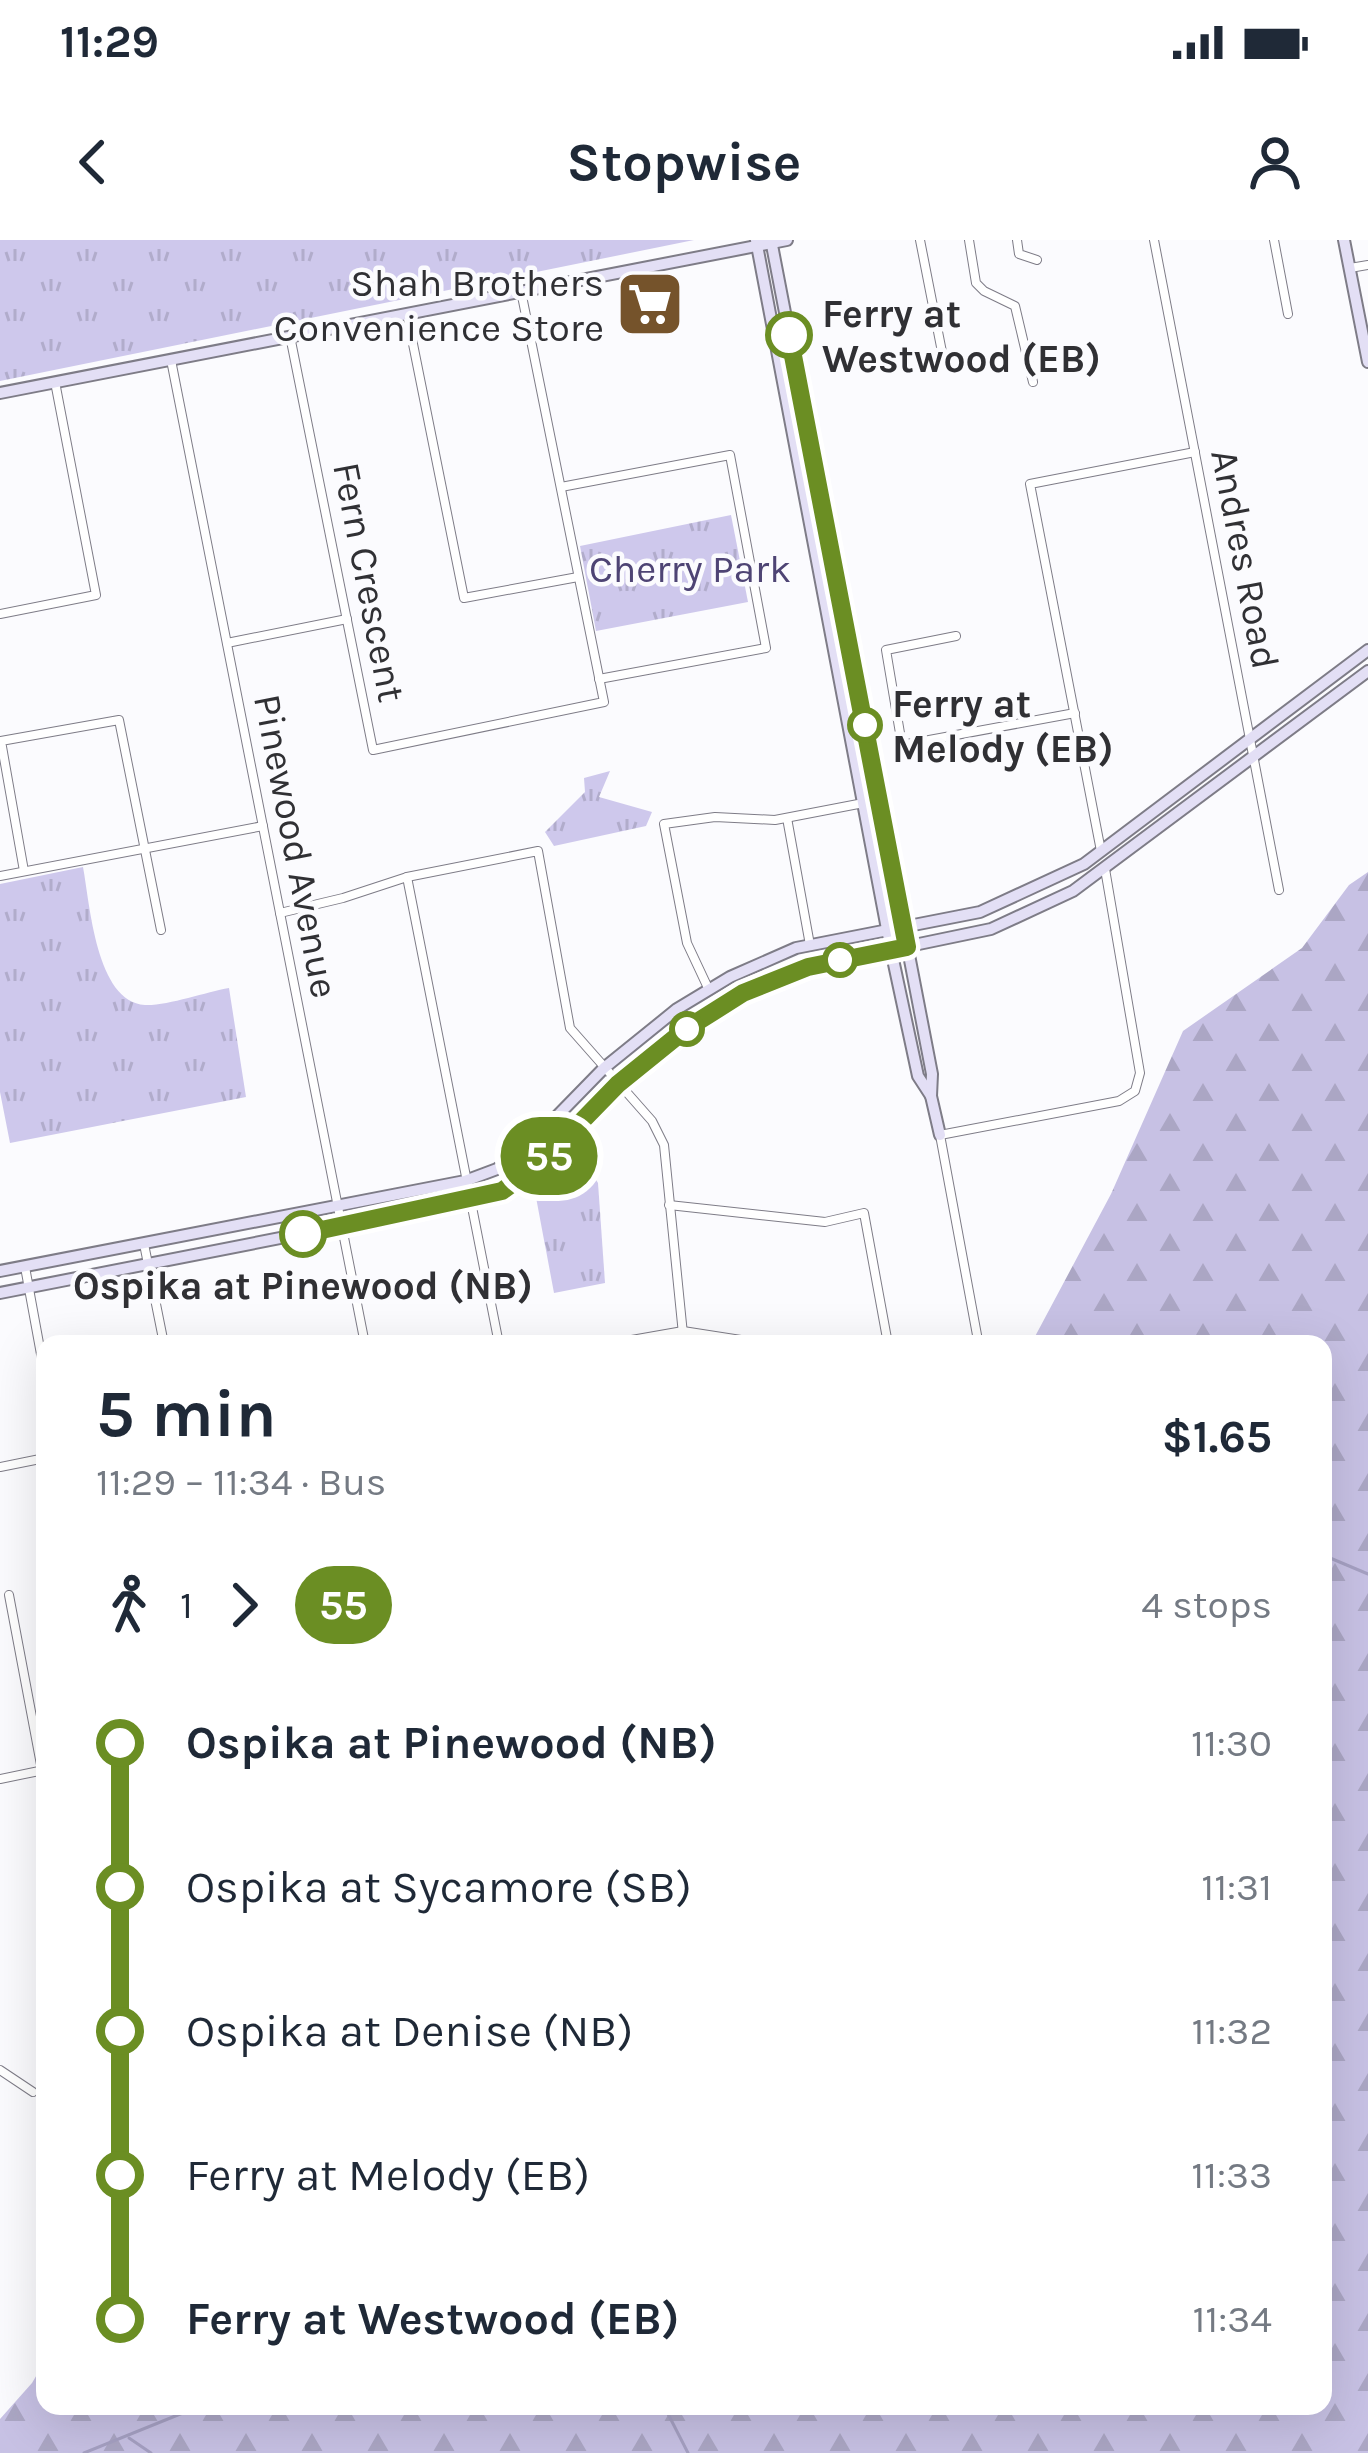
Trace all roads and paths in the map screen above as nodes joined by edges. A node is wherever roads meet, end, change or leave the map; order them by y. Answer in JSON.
{"nodes":[{"id":1,"x":787,"y":240,"type":"edge"},
{"id":2,"x":920,"y":240,"type":"edge"},
{"id":3,"x":968,"y":240,"type":"edge"},
{"id":4,"x":1017,"y":240,"type":"edge"},
{"id":5,"x":1154,"y":240,"type":"edge"},
{"id":6,"x":1274,"y":240,"type":"edge"},
{"id":7,"x":1344,"y":240,"type":"edge"},
{"id":8,"x":771,"y":242,"type":"edge"},
{"id":9,"x":756,"y":243,"type":"edge"},
{"id":10,"x":1037,"y":260,"type":"dead end"},
{"id":11,"x":1368,"y":265,"type":"edge"},
{"id":12,"x":1350,"y":268,"type":"junction"},
{"id":13,"x":521,"y":291,"type":"junction"},
{"id":14,"x":407,"y":314,"type":"junction"},
{"id":15,"x":1288,"y":314,"type":"dead end"},
{"id":16,"x":290,"y":336,"type":"junction"},
{"id":17,"x":943,"y":357,"type":"dead end"},
{"id":18,"x":171,"y":360,"type":"junction"},
{"id":19,"x":1368,"y":362,"type":"edge"},
{"id":20,"x":55,"y":382,"type":"junction"},
{"id":21,"x":1033,"y":382,"type":"dead end"},
{"id":22,"x":0,"y":393,"type":"edge"},
{"id":23,"x":1195,"y":452,"type":"junction"},
{"id":24,"x":561,"y":487,"type":"junction"},
{"id":25,"x":578,"y":577,"type":"junction"},
{"id":26,"x":0,"y":614,"type":"edge"},
{"id":27,"x":347,"y":619,"type":"junction"},
{"id":28,"x":956,"y":637,"type":"dead end"},
{"id":29,"x":227,"y":643,"type":"junction"},
{"id":30,"x":1368,"y":650,"type":"edge"},
{"id":31,"x":1368,"y":671,"type":"edge"},
{"id":32,"x":599,"y":679,"type":"junction"},
{"id":33,"x":1075,"y":713,"type":"junction"},
{"id":34,"x":1250,"y":739,"type":"junction"},
{"id":35,"x":1254,"y":757,"type":"junction"},
{"id":36,"x":879,"y":800,"type":"junction"},
{"id":37,"x":865,"y":803,"type":"junction"},
{"id":38,"x":787,"y":818,"type":"junction"},
{"id":39,"x":263,"y":826,"type":"junction"},
{"id":40,"x":145,"y":848,"type":"junction"},
{"id":41,"x":1101,"y":851,"type":"junction"},
{"id":42,"x":1105,"y":869,"type":"junction"},
{"id":43,"x":24,"y":871,"type":"junction"},
{"id":44,"x":0,"y":876,"type":"edge"},
{"id":45,"x":407,"y":877,"type":"junction"},
{"id":46,"x":1279,"y":890,"type":"dead end"},
{"id":47,"x":280,"y":913,"type":"junction"},
{"id":48,"x":903,"y":927,"type":"junction"},
{"id":49,"x":160,"y":930,"type":"dead end"},
{"id":50,"x":887,"y":930,"type":"junction"},
{"id":51,"x":810,"y":945,"type":"junction"},
{"id":52,"x":907,"y":947,"type":"junction"},
{"id":53,"x":891,"y":950,"type":"junction"},
{"id":54,"x":710,"y":990,"type":"junction"},
{"id":55,"x":604,"y":1068,"type":"junction"},
{"id":56,"x":618,"y":1084,"type":"junction"},
{"id":57,"x":931,"y":1096,"type":"junction"},
{"id":58,"x":940,"y":1135,"type":"junction"},
{"id":59,"x":465,"y":1181,"type":"junction"},
{"id":60,"x":469,"y":1202,"type":"junction"},
{"id":61,"x":669,"y":1205,"type":"junction"},
{"id":62,"x":338,"y":1207,"type":"junction"},
{"id":63,"x":342,"y":1227,"type":"junction"},
{"id":64,"x":144,"y":1244,"type":"junction"},
{"id":65,"x":148,"y":1264,"type":"junction"},
{"id":66,"x":25,"y":1267,"type":"junction"},
{"id":67,"x":0,"y":1271,"type":"edge"},
{"id":68,"x":28,"y":1288,"type":"junction"},
{"id":69,"x":0,"y":1293,"type":"edge"},
{"id":70,"x":682,"y":1331,"type":"junction"},
{"id":71,"x":37,"y":1335,"type":"edge"},
{"id":72,"x":162,"y":1335,"type":"edge"},
{"id":73,"x":363,"y":1335,"type":"edge"},
{"id":74,"x":497,"y":1335,"type":"edge"},
{"id":75,"x":660,"y":1335,"type":"edge"},
{"id":76,"x":683,"y":1335,"type":"edge"},
{"id":77,"x":708,"y":1335,"type":"edge"},
{"id":78,"x":886,"y":1335,"type":"edge"},
{"id":79,"x":976,"y":1335,"type":"dead end"},
{"id":80,"x":36,"y":1460,"type":"edge"},
{"id":81,"x":0,"y":1467,"type":"edge"},
{"id":82,"x":9,"y":1595,"type":"dead end"},
{"id":83,"x":36,"y":1730,"type":"edge"},
{"id":84,"x":36,"y":1771,"type":"edge"},
{"id":85,"x":0,"y":1778,"type":"edge"},
{"id":86,"x":0,"y":2070,"type":"edge"},
{"id":87,"x":33,"y":2092,"type":"dead end"}],
"edges":[{"from":1,"to":8,"type":"main road"},
{"from":2,"to":17,"type":"street"},
{"from":3,"to":21,"type":"street"},
{"from":4,"to":10,"type":"street"},
{"from":5,"to":23,"type":"street","name":"Andres Road"},
{"from":6,"to":15,"type":"street"},
{"from":7,"to":12,"type":"main road"},
{"from":8,"to":9,"type":"main road"},
{"from":8,"to":36,"type":"main road"},
{"from":9,"to":13,"type":"main road"},
{"from":9,"to":37,"type":"main road"},
{"from":11,"to":12,"type":"street"},
{"from":12,"to":19,"type":"main road"},
{"from":13,"to":14,"type":"main road"},
{"from":13,"to":24,"type":"street"},
{"from":14,"to":16,"type":"main road"},
{"from":14,"to":25,"type":"street"},
{"from":16,"to":18,"type":"main road"},
{"from":16,"to":27,"type":"street","name":"Fern Crescent"},
{"from":18,"to":20,"type":"main road"},
{"from":18,"to":29,"type":"street","name":"Pinewood Avenue"},
{"from":20,"to":22,"type":"main road"},
{"from":20,"to":26,"type":"street"},
{"from":23,"to":33,"type":"street"},
{"from":23,"to":34,"type":"street","name":"Andres Road"},
{"from":24,"to":25,"type":"street"},
{"from":24,"to":32,"type":"street"},
{"from":25,"to":32,"type":"street"},
{"from":27,"to":29,"type":"street"},
{"from":27,"to":32,"type":"street","name":"Fern Crescent"},
{"from":28,"to":33,"type":"street"},
{"from":29,"to":39,"type":"street","name":"Pinewood Avenue"},
{"from":30,"to":34,"type":"main road"},
{"from":31,"to":35,"type":"main road"},
{"from":33,"to":41,"type":"street"},
{"from":34,"to":35,"type":"street","name":"Andres Road"},
{"from":34,"to":41,"type":"main road"},
{"from":35,"to":42,"type":"main road"},
{"from":35,"to":46,"type":"street","name":"Andres Road"},
{"from":36,"to":37,"type":"street"},
{"from":36,"to":48,"type":"main road"},
{"from":37,"to":38,"type":"street"},
{"from":37,"to":50,"type":"main road"},
{"from":38,"to":51,"type":"street"},
{"from":38,"to":54,"type":"street"},
{"from":39,"to":40,"type":"street"},
{"from":39,"to":47,"type":"street","name":"Pinewood Avenue"},
{"from":40,"to":43,"type":"street"},
{"from":40,"to":43,"type":"street"},
{"from":40,"to":49,"type":"street"},
{"from":41,"to":48,"type":"main road"},
{"from":42,"to":52,"type":"main road"},
{"from":42,"to":58,"type":"street"},
{"from":43,"to":44,"type":"street"},
{"from":45,"to":47,"type":"street"},
{"from":45,"to":55,"type":"street"},
{"from":45,"to":59,"type":"street"},
{"from":47,"to":62,"type":"street","name":"Pinewood Avenue"},
{"from":48,"to":50,"type":"main road"},
{"from":48,"to":52,"type":"main road"},
{"from":50,"to":51,"type":"main road"},
{"from":50,"to":53,"type":"main road"},
{"from":51,"to":54,"type":"main road"},
{"from":52,"to":53,"type":"main road"},
{"from":52,"to":57,"type":"main road"},
{"from":53,"to":56,"type":"main road"},
{"from":53,"to":57,"type":"main road"},
{"from":54,"to":55,"type":"main road"},
{"from":55,"to":56,"type":"street"},
{"from":55,"to":59,"type":"main road"},
{"from":56,"to":60,"type":"main road"},
{"from":56,"to":61,"type":"street"},
{"from":57,"to":58,"type":"main road"},
{"from":58,"to":79,"type":"street"},
{"from":59,"to":60,"type":"street"},
{"from":59,"to":62,"type":"main road"},
{"from":60,"to":63,"type":"main road"},
{"from":60,"to":74,"type":"street"},
{"from":61,"to":70,"type":"street"},
{"from":61,"to":78,"type":"street"},
{"from":62,"to":63,"type":"street","name":"Pinewood Avenue"},
{"from":62,"to":64,"type":"main road"},
{"from":63,"to":65,"type":"main road"},
{"from":63,"to":73,"type":"street","name":"Pinewood Avenue"},
{"from":64,"to":65,"type":"street"},
{"from":64,"to":66,"type":"main road"},
{"from":65,"to":68,"type":"main road"},
{"from":65,"to":72,"type":"street"},
{"from":66,"to":67,"type":"main road"},
{"from":66,"to":68,"type":"street"},
{"from":68,"to":69,"type":"main road"},
{"from":68,"to":71,"type":"street"},
{"from":70,"to":75,"type":"street"},
{"from":70,"to":76,"type":"street"},
{"from":70,"to":77,"type":"street"},
{"from":80,"to":81,"type":"street"},
{"from":82,"to":83,"type":"street"},
{"from":84,"to":85,"type":"street"},
{"from":86,"to":87,"type":"street"}]}
